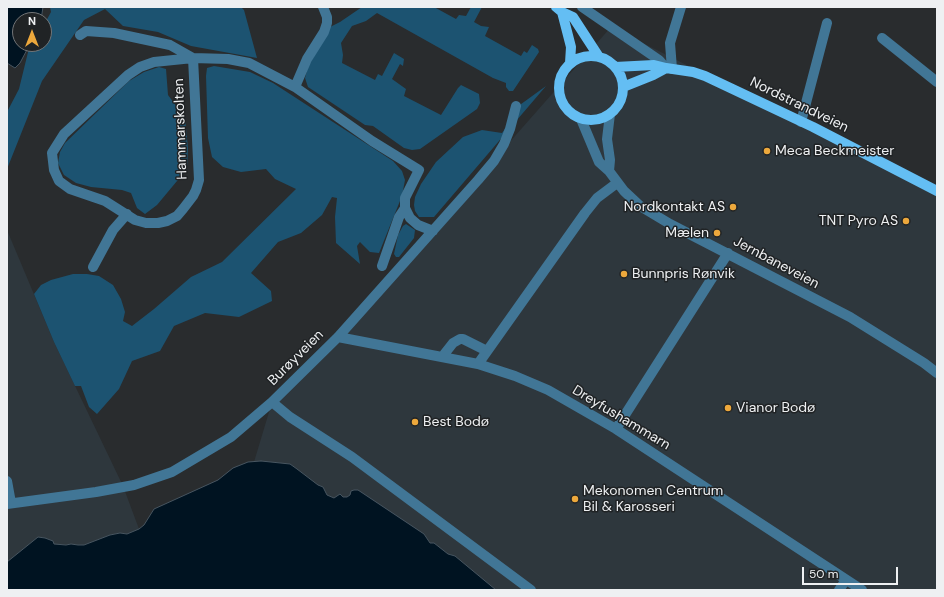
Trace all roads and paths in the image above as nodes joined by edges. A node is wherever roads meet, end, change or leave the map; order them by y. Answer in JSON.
{"nodes":[{"id":1,"x":323,"y":7,"type":"edge"},
{"id":2,"x":582,"y":7,"type":"edge"},
{"id":3,"x":681,"y":7,"type":"edge"},
{"id":4,"x":559,"y":10,"type":"edge"},
{"id":5,"x":827,"y":23,"type":"dead end"},
{"id":6,"x":80,"y":35,"type":"dead end"},
{"id":7,"x":882,"y":38,"type":"dead end"},
{"id":8,"x":599,"y":57,"type":"junction"},
{"id":9,"x":193,"y":58,"type":"junction"},
{"id":10,"x":570,"y":63,"type":"junction"},
{"id":11,"x":615,"y":67,"type":"junction"},
{"id":12,"x":669,"y":68,"type":"junction"},
{"id":13,"x":937,"y":82,"type":"edge"},
{"id":14,"x":295,"y":87,"type":"junction"},
{"id":15,"x":623,"y":87,"type":"junction"},
{"id":16,"x":516,"y":106,"type":"dead end"},
{"id":17,"x":610,"y":114,"type":"junction"},
{"id":18,"x":581,"y":118,"type":"junction"},
{"id":19,"x":802,"y":122,"type":"junction"},
{"id":20,"x":609,"y":171,"type":"junction"},
{"id":21,"x":617,"y":183,"type":"junction"},
{"id":22,"x":937,"y":191,"type":"edge"},
{"id":23,"x":405,"y":208,"type":"junction"},
{"id":24,"x":127,"y":214,"type":"junction"},
{"id":25,"x":433,"y":231,"type":"junction"},
{"id":26,"x":728,"y":253,"type":"junction"},
{"id":27,"x":382,"y":266,"type":"dead end"},
{"id":28,"x":93,"y":267,"type":"dead end"},
{"id":29,"x":338,"y":337,"type":"junction"},
{"id":30,"x":487,"y":351,"type":"junction"},
{"id":31,"x":442,"y":356,"type":"junction"},
{"id":32,"x":478,"y":364,"type":"junction"},
{"id":33,"x":937,"y":373,"type":"edge"},
{"id":34,"x":272,"y":402,"type":"junction"},
{"id":35,"x":616,"y":429,"type":"junction"},
{"id":36,"x":7,"y":481,"type":"edge"},
{"id":37,"x":9,"y":504,"type":"edge"},
{"id":38,"x":846,"y":580,"type":"junction"},
{"id":39,"x":531,"y":590,"type":"edge"},
{"id":40,"x":839,"y":590,"type":"edge"},
{"id":41,"x":862,"y":590,"type":"edge"}],
"edges":[{"from":1,"to":14,"type":"street"},
{"from":2,"to":12,"type":"street"},
{"from":3,"to":12,"type":"street"},
{"from":4,"to":8,"type":"main road"},
{"from":4,"to":10,"type":"main road"},
{"from":5,"to":19,"type":"street"},
{"from":6,"to":9,"type":"street"},
{"from":7,"to":13,"type":"street"},
{"from":8,"to":10,"type":"main road"},
{"from":8,"to":11,"type":"main road"},
{"from":9,"to":14,"type":"street","name":"Hammarskolten"},
{"from":9,"to":24,"type":"street","name":"Hammarskolten"},
{"from":9,"to":24,"type":"street","name":"Hammarskolten"},
{"from":10,"to":18,"type":"main road"},
{"from":11,"to":12,"type":"main road","name":"Nordstrandveien"},
{"from":11,"to":15,"type":"main road"},
{"from":12,"to":15,"type":"main road"},
{"from":12,"to":19,"type":"main road","name":"Nordstrandveien"},
{"from":14,"to":23,"type":"street","name":"Hammarskolten"},
{"from":15,"to":17,"type":"main road"},
{"from":16,"to":25,"type":"street","name":"Burøyveien"},
{"from":17,"to":18,"type":"main road"},
{"from":17,"to":20,"type":"street"},
{"from":18,"to":20,"type":"street","name":"Jernbaneveien"},
{"from":19,"to":22,"type":"main road","name":"Nordstrandveien"},
{"from":20,"to":21,"type":"street","name":"Jernbaneveien"},
{"from":21,"to":26,"type":"street","name":"Jernbaneveien"},
{"from":21,"to":30,"type":"street"},
{"from":23,"to":25,"type":"street"},
{"from":23,"to":27,"type":"street"},
{"from":24,"to":28,"type":"street"},
{"from":25,"to":29,"type":"street","name":"Burøyveien"},
{"from":26,"to":33,"type":"street","name":"Jernbaneveien"},
{"from":26,"to":35,"type":"street"},
{"from":29,"to":31,"type":"street","name":"Dreyfushammarn"},
{"from":29,"to":34,"type":"street","name":"Burøyveien"},
{"from":30,"to":31,"type":"street"},
{"from":30,"to":32,"type":"street"},
{"from":31,"to":32,"type":"street","name":"Dreyfushammarn"},
{"from":32,"to":35,"type":"street","name":"Dreyfushammarn"},
{"from":34,"to":37,"type":"street","name":"Burøyveien"},
{"from":34,"to":39,"type":"street"},
{"from":35,"to":38,"type":"street","name":"Dreyfushammarn"},
{"from":36,"to":37,"type":"street"},
{"from":38,"to":40,"type":"street"},
{"from":38,"to":41,"type":"street","name":"Dreyfushammarn"}]}
